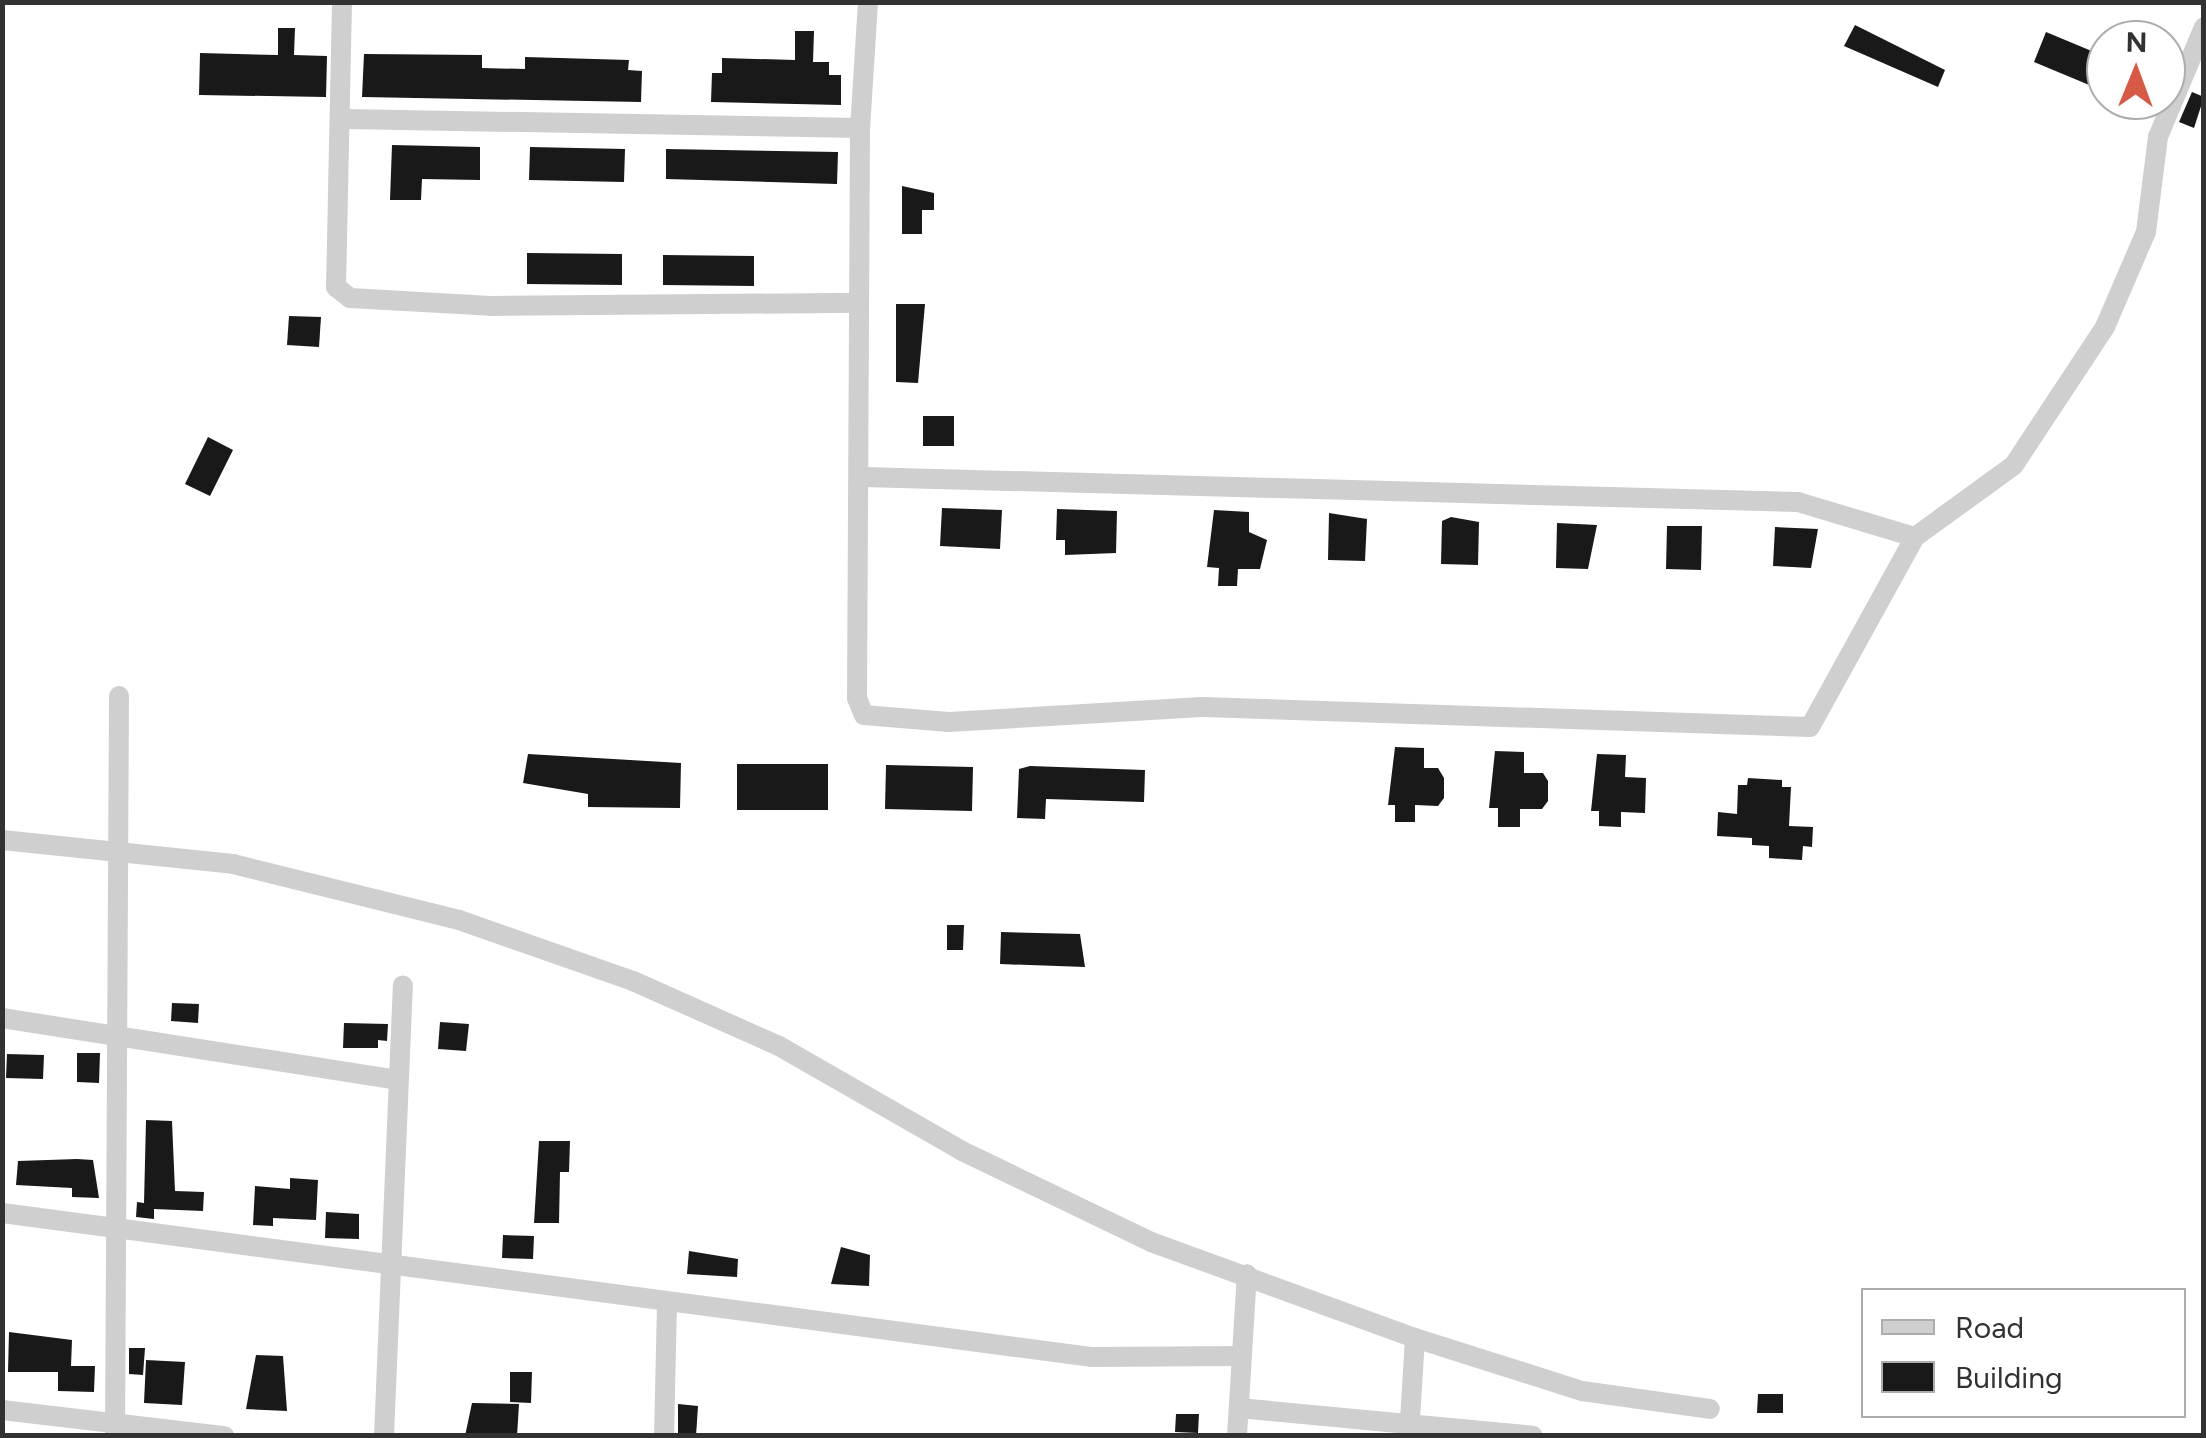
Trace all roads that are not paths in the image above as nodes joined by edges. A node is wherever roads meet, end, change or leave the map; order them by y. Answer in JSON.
{"nodes":[{"id":1,"x":342,"y":2,"type":"edge"},
{"id":2,"x":868,"y":2,"type":"edge"},
{"id":3,"x":2204,"y":27,"type":"edge"},
{"id":4,"x":345,"y":119,"type":"junction"},
{"id":5,"x":860,"y":128,"type":"junction"},
{"id":6,"x":859,"y":303,"type":"junction"},
{"id":7,"x":863,"y":477,"type":"junction"},
{"id":8,"x":1915,"y":537,"type":"junction"},
{"id":9,"x":120,"y":696,"type":"dead end"},
{"id":10,"x":2,"y":840,"type":"edge"},
{"id":11,"x":122,"y":851,"type":"junction"},
{"id":12,"x":402,"y":985,"type":"dead end"},
{"id":13,"x":2,"y":1018,"type":"edge"},
{"id":14,"x":120,"y":1036,"type":"junction"},
{"id":15,"x":397,"y":1080,"type":"junction"},
{"id":16,"x":2,"y":1213,"type":"edge"},
{"id":17,"x":117,"y":1231,"type":"junction"},
{"id":18,"x":387,"y":1269,"type":"junction"},
{"id":19,"x":1246,"y":1274,"type":"junction"},
{"id":20,"x":667,"y":1304,"type":"junction"},
{"id":21,"x":1414,"y":1338,"type":"junction"},
{"id":22,"x":1242,"y":1356,"type":"junction"},
{"id":23,"x":1239,"y":1408,"type":"junction"},
{"id":24,"x":1710,"y":1409,"type":"dead end"},
{"id":25,"x":2,"y":1410,"type":"edge"},
{"id":26,"x":1410,"y":1428,"type":"edge"},
{"id":27,"x":116,"y":1429,"type":"edge"},
{"id":28,"x":224,"y":1436,"type":"edge"},
{"id":29,"x":384,"y":1436,"type":"edge"},
{"id":30,"x":664,"y":1436,"type":"edge"},
{"id":31,"x":1238,"y":1436,"type":"edge"},
{"id":32,"x":1532,"y":1436,"type":"edge"}],
"edges":[{"from":1,"to":4,"type":"street"},
{"from":2,"to":5,"type":"street"},
{"from":3,"to":8,"type":"street"},
{"from":4,"to":5,"type":"street"},
{"from":4,"to":6,"type":"street"},
{"from":5,"to":6,"type":"street"},
{"from":6,"to":7,"type":"street"},
{"from":7,"to":8,"type":"street"},
{"from":7,"to":8,"type":"street"},
{"from":9,"to":11,"type":"street"},
{"from":10,"to":11,"type":"street"},
{"from":11,"to":14,"type":"street"},
{"from":11,"to":19,"type":"street"},
{"from":12,"to":15,"type":"street"},
{"from":13,"to":14,"type":"street"},
{"from":14,"to":15,"type":"street"},
{"from":14,"to":17,"type":"street"},
{"from":15,"to":18,"type":"street"},
{"from":16,"to":17,"type":"street"},
{"from":17,"to":18,"type":"street"},
{"from":17,"to":27,"type":"street"},
{"from":18,"to":20,"type":"street"},
{"from":18,"to":29,"type":"street"},
{"from":19,"to":21,"type":"street"},
{"from":19,"to":22,"type":"street"},
{"from":20,"to":22,"type":"street"},
{"from":20,"to":30,"type":"street"},
{"from":21,"to":24,"type":"street"},
{"from":21,"to":26,"type":"street"},
{"from":22,"to":23,"type":"street"},
{"from":23,"to":26,"type":"street"},
{"from":23,"to":31,"type":"street"},
{"from":25,"to":27,"type":"street"},
{"from":26,"to":32,"type":"street"},
{"from":27,"to":28,"type":"street"}]}
